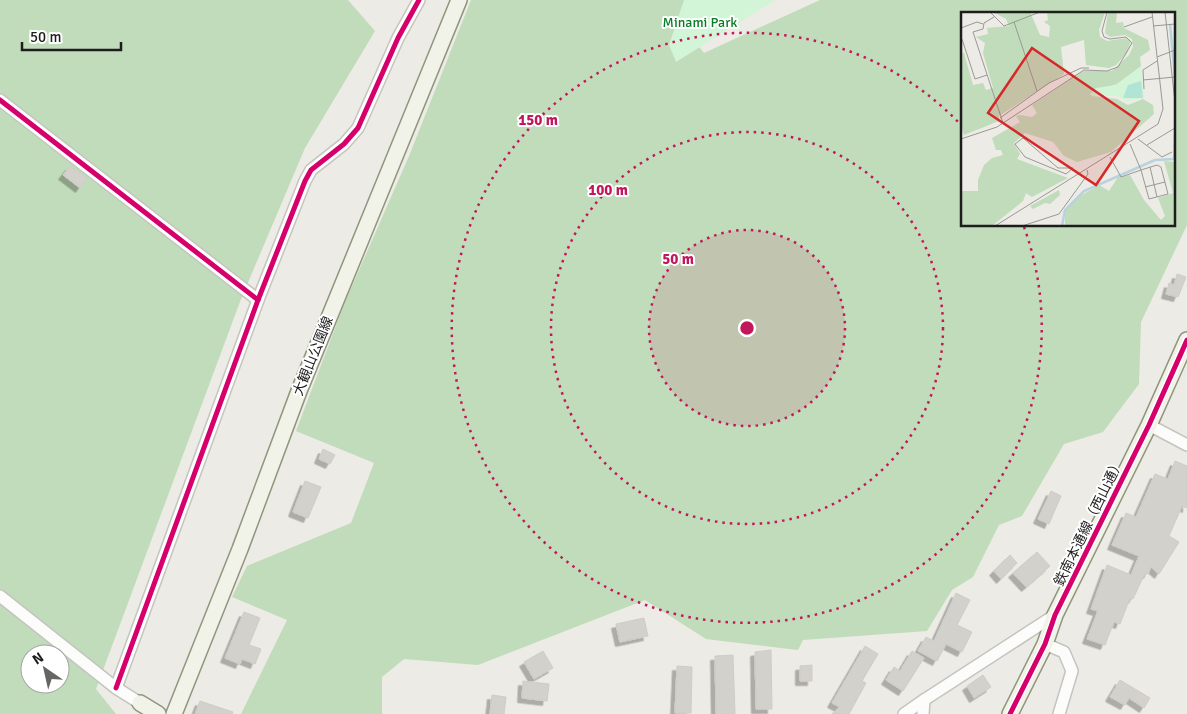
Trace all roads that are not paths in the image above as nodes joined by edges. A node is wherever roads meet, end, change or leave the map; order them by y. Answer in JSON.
{"nodes":[{"id":1,"x":419,"y":0,"type":"edge"},
{"id":2,"x":458,"y":0,"type":"edge"},
{"id":3,"x":0,"y":100,"type":"edge"},
{"id":4,"x":258,"y":300,"type":"junction"},
{"id":5,"x":1187,"y":340,"type":"edge"},
{"id":6,"x":1149,"y":425,"type":"junction"},
{"id":7,"x":1187,"y":445,"type":"edge"},
{"id":8,"x":0,"y":596,"type":"edge"},
{"id":9,"x":1055,"y":616,"type":"junction"},
{"id":10,"x":1045,"y":644,"type":"junction"},
{"id":11,"x":116,"y":688,"type":"junction"},
{"id":12,"x":924,"y":700,"type":"junction"},
{"id":13,"x":140,"y":703,"type":"joint"},
{"id":14,"x":158,"y":714,"type":"edge"},
{"id":15,"x":174,"y":714,"type":"edge"},
{"id":16,"x":904,"y":714,"type":"edge"},
{"id":17,"x":923,"y":714,"type":"edge"},
{"id":18,"x":1010,"y":714,"type":"edge"},
{"id":19,"x":1059,"y":714,"type":"edge"}],
"edges":[{"from":1,"to":4,"type":"street"},
{"from":2,"to":15,"type":"main road","name":"大観山公園線"},
{"from":3,"to":4,"type":"street"},
{"from":4,"to":11,"type":"street"},
{"from":5,"to":6,"type":"main road","name":"鉄南本通線（西山通）"},
{"from":6,"to":7,"type":"street"},
{"from":6,"to":9,"type":"main road","name":"鉄南本通線（西山通）"},
{"from":8,"to":11,"type":"street"},
{"from":9,"to":10,"type":"main road","name":"鉄南本通線（西山通）"},
{"from":9,"to":12,"type":"street"},
{"from":10,"to":18,"type":"main road","name":"鉄南本通線（西山通）"},
{"from":10,"to":19,"type":"street"},
{"from":11,"to":13,"type":"street"},
{"from":12,"to":16,"type":"street"},
{"from":12,"to":17,"type":"street"},
{"from":13,"to":14,"type":"main road"}]}
